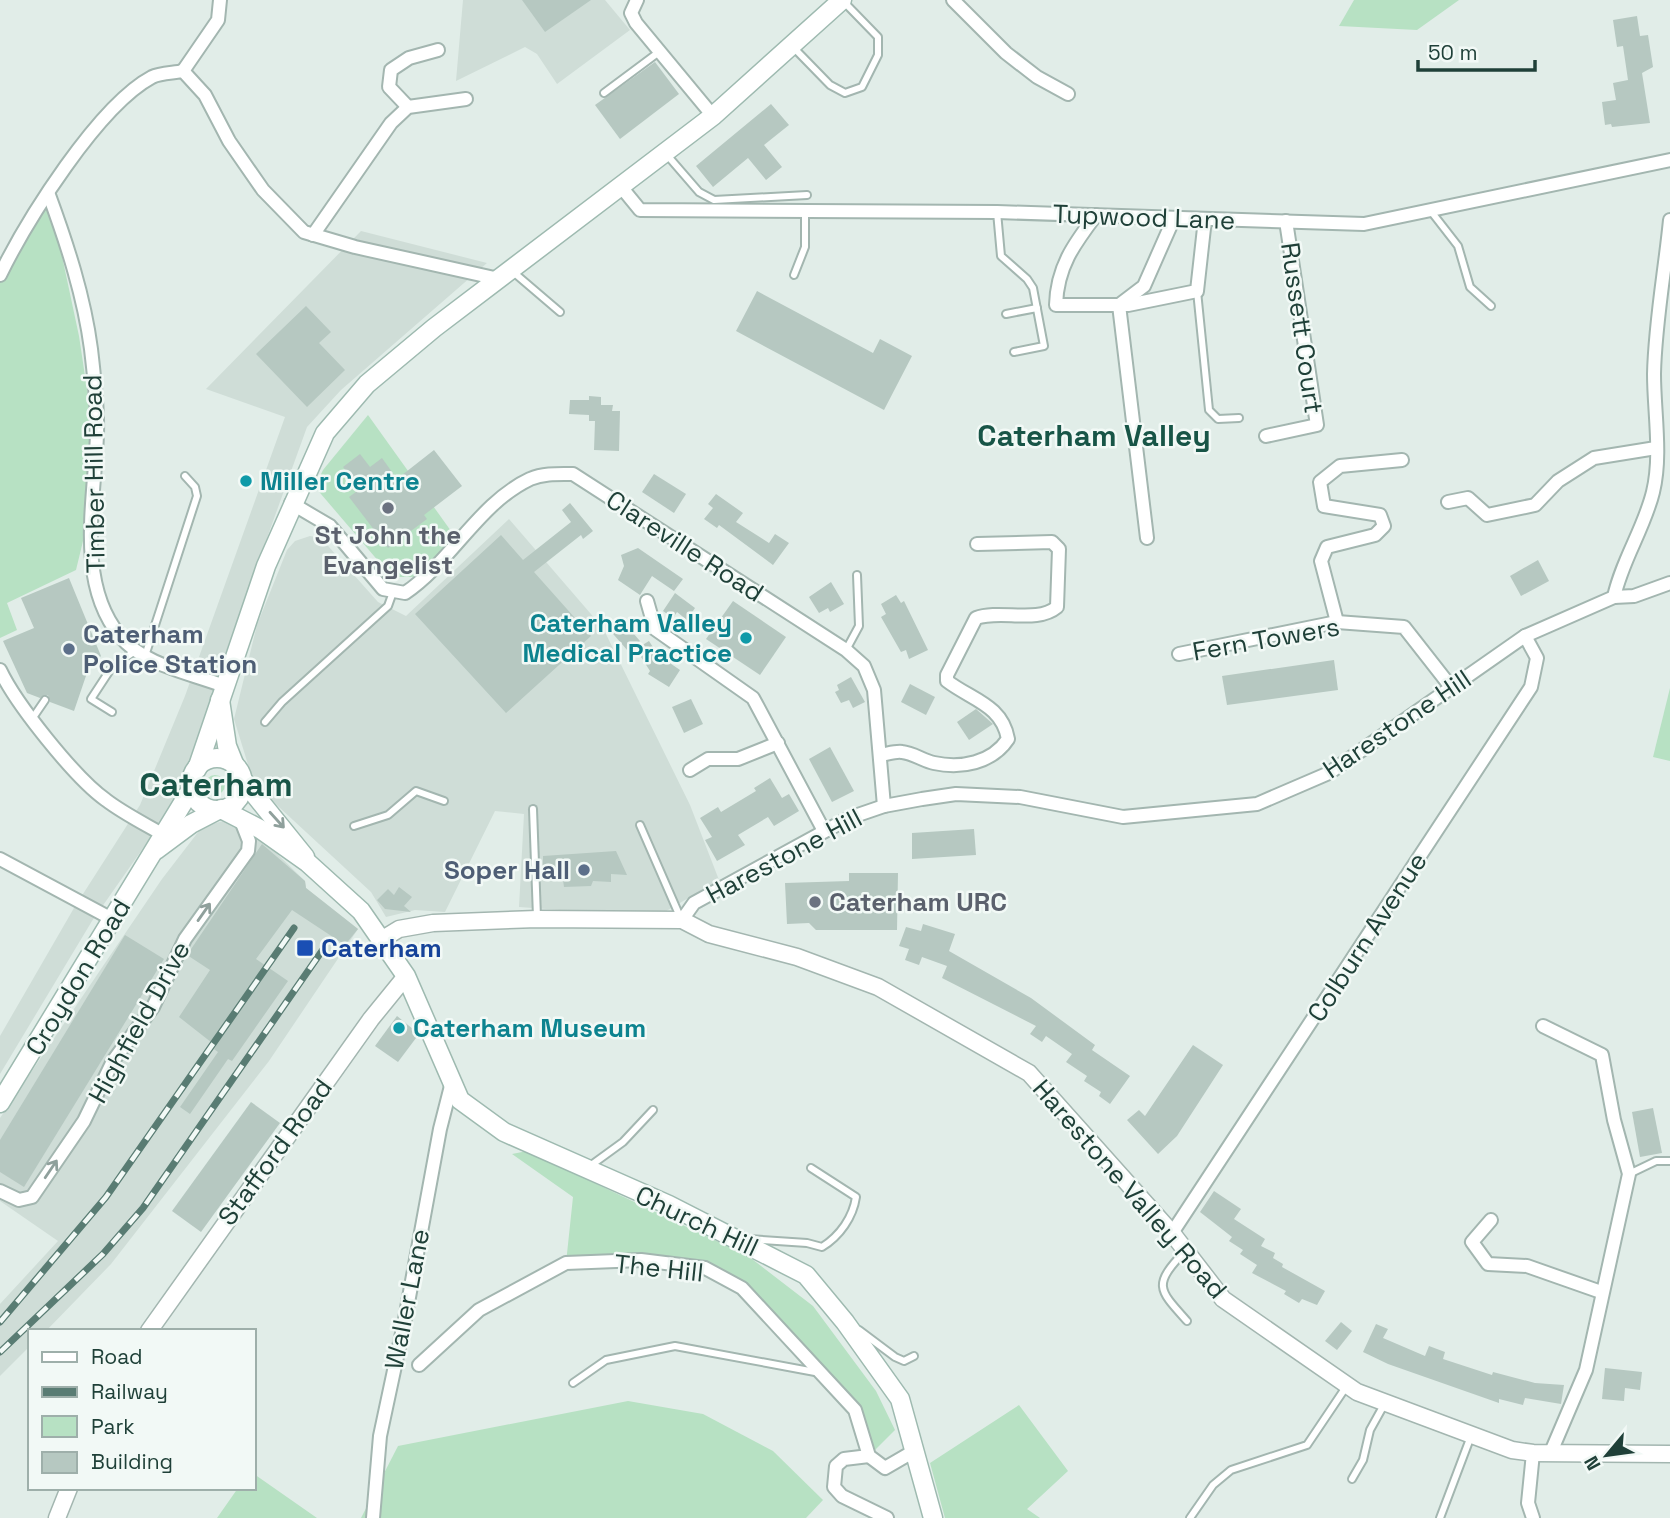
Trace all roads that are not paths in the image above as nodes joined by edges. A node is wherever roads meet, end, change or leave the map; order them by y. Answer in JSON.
{"nodes":[{"id":1,"x":220,"y":0,"type":"edge"},
{"id":2,"x":637,"y":0,"type":"edge"},
{"id":3,"x":841,"y":0,"type":"edge"},
{"id":4,"x":953,"y":0,"type":"edge"},
{"id":5,"x":792,"y":47,"type":"junction"},
{"id":6,"x":438,"y":50,"type":"dead end"},
{"id":7,"x":659,"y":52,"type":"junction"},
{"id":8,"x":183,"y":71,"type":"junction"},
{"id":9,"x":604,"y":93,"type":"dead end"},
{"id":10,"x":1068,"y":94,"type":"dead end"},
{"id":11,"x":466,"y":99,"type":"dead end"},
{"id":12,"x":408,"y":107,"type":"junction"},
{"id":13,"x":713,"y":116,"type":"junction"},
{"id":14,"x":666,"y":153,"type":"junction"},
{"id":15,"x":1670,"y":160,"type":"edge"},
{"id":16,"x":622,"y":188,"type":"junction"},
{"id":17,"x":49,"y":195,"type":"junction"},
{"id":18,"x":807,"y":195,"type":"dead end"},
{"id":19,"x":1430,"y":210,"type":"junction"},
{"id":20,"x":806,"y":211,"type":"junction"},
{"id":21,"x":997,"y":212,"type":"junction"},
{"id":22,"x":1097,"y":215,"type":"junction"},
{"id":23,"x":1174,"y":218,"type":"junction"},
{"id":24,"x":1205,"y":219,"type":"junction"},
{"id":25,"x":1670,"y":220,"type":"edge"},
{"id":26,"x":1286,"y":221,"type":"junction"},
{"id":27,"x":313,"y":235,"type":"junction"},
{"id":28,"x":0,"y":275,"type":"edge"},
{"id":29,"x":505,"y":275,"type":"junction"},
{"id":30,"x":793,"y":275,"type":"dead end"},
{"id":31,"x":1197,"y":291,"type":"junction"},
{"id":32,"x":1119,"y":305,"type":"junction"},
{"id":33,"x":1491,"y":306,"type":"dead end"},
{"id":34,"x":1037,"y":308,"type":"junction"},
{"id":35,"x":559,"y":312,"type":"dead end"},
{"id":36,"x":1006,"y":314,"type":"dead end"},
{"id":37,"x":1014,"y":352,"type":"dead end"},
{"id":38,"x":1239,"y":418,"type":"dead end"},
{"id":39,"x":1266,"y":436,"type":"dead end"},
{"id":40,"x":1656,"y":448,"type":"junction"},
{"id":41,"x":1402,"y":460,"type":"dead end"},
{"id":42,"x":185,"y":476,"type":"dead end"},
{"id":43,"x":1448,"y":502,"type":"dead end"},
{"id":44,"x":291,"y":503,"type":"junction"},
{"id":45,"x":1147,"y":538,"type":"dead end"},
{"id":46,"x":976,"y":544,"type":"dead end"},
{"id":47,"x":857,"y":575,"type":"dead end"},
{"id":48,"x":1670,"y":583,"type":"edge"},
{"id":49,"x":393,"y":592,"type":"junction"},
{"id":50,"x":1614,"y":597,"type":"junction"},
{"id":51,"x":647,"y":601,"type":"dead end"},
{"id":52,"x":1337,"y":622,"type":"junction"},
{"id":53,"x":1525,"y":636,"type":"junction"},
{"id":54,"x":846,"y":650,"type":"junction"},
{"id":55,"x":140,"y":653,"type":"junction"},
{"id":56,"x":1179,"y":654,"type":"dead end"},
{"id":57,"x":0,"y":670,"type":"edge"},
{"id":58,"x":1451,"y":687,"type":"junction"},
{"id":59,"x":222,"y":693,"type":"junction"},
{"id":60,"x":45,"y":700,"type":"dead end"},
{"id":61,"x":112,"y":712,"type":"dead end"},
{"id":62,"x":32,"y":719,"type":"junction"},
{"id":63,"x":265,"y":722,"type":"dead end"},
{"id":64,"x":778,"y":743,"type":"junction"},
{"id":65,"x":880,"y":755,"type":"junction"},
{"id":66,"x":197,"y":768,"type":"junction"},
{"id":67,"x":690,"y":770,"type":"dead end"},
{"id":68,"x":239,"y":772,"type":"junction"},
{"id":69,"x":192,"y":788,"type":"junction"},
{"id":70,"x":444,"y":801,"type":"dead end"},
{"id":71,"x":884,"y":806,"type":"junction"},
{"id":72,"x":219,"y":809,"type":"junction"},
{"id":73,"x":533,"y":809,"type":"dead end"},
{"id":74,"x":239,"y":816,"type":"junction"},
{"id":75,"x":640,"y":825,"type":"dead end"},
{"id":76,"x":354,"y":826,"type":"dead end"},
{"id":77,"x":824,"y":831,"type":"junction"},
{"id":78,"x":158,"y":842,"type":"junction"},
{"id":79,"x":0,"y":859,"type":"edge"},
{"id":80,"x":308,"y":863,"type":"junction"},
{"id":81,"x":112,"y":919,"type":"junction"},
{"id":82,"x":537,"y":919,"type":"junction"},
{"id":83,"x":682,"y":920,"type":"junction"},
{"id":84,"x":382,"y":940,"type":"junction"},
{"id":85,"x":406,"y":976,"type":"junction"},
{"id":86,"x":1543,"y":1026,"type":"dead end"},
{"id":87,"x":452,"y":1081,"type":"junction"},
{"id":88,"x":0,"y":1103,"type":"edge"},
{"id":89,"x":653,"y":1110,"type":"dead end"},
{"id":90,"x":1670,"y":1161,"type":"edge"},
{"id":91,"x":811,"y":1168,"type":"dead end"},
{"id":92,"x":585,"y":1169,"type":"junction"},
{"id":93,"x":1629,"y":1174,"type":"junction"},
{"id":94,"x":0,"y":1191,"type":"edge"},
{"id":95,"x":1491,"y":1220,"type":"dead end"},
{"id":96,"x":1172,"y":1233,"type":"junction"},
{"id":97,"x":737,"y":1238,"type":"junction"},
{"id":98,"x":1186,"y":1251,"type":"junction"},
{"id":99,"x":1601,"y":1292,"type":"junction"},
{"id":100,"x":1187,"y":1321,"type":"dead end"},
{"id":101,"x":845,"y":1322,"type":"junction"},
{"id":102,"x":150,"y":1329,"type":"edge"},
{"id":103,"x":914,"y":1356,"type":"dead end"},
{"id":104,"x":419,"y":1364,"type":"dead end"},
{"id":105,"x":817,"y":1372,"type":"junction"},
{"id":106,"x":573,"y":1383,"type":"dead end"},
{"id":107,"x":1347,"y":1385,"type":"junction"},
{"id":108,"x":1386,"y":1401,"type":"junction"},
{"id":109,"x":1471,"y":1434,"type":"junction"},
{"id":110,"x":916,"y":1450,"type":"junction"},
{"id":111,"x":1551,"y":1452,"type":"junction"},
{"id":112,"x":1533,"y":1453,"type":"junction"},
{"id":113,"x":1670,"y":1454,"type":"edge"},
{"id":114,"x":869,"y":1456,"type":"junction"},
{"id":115,"x":1352,"y":1479,"type":"dead end"},
{"id":116,"x":68,"y":1490,"type":"edge"},
{"id":117,"x":57,"y":1518,"type":"edge"},
{"id":118,"x":373,"y":1518,"type":"edge"},
{"id":119,"x":887,"y":1518,"type":"edge"},
{"id":120,"x":933,"y":1518,"type":"edge"},
{"id":121,"x":1190,"y":1518,"type":"edge"},
{"id":122,"x":1440,"y":1518,"type":"edge"},
{"id":123,"x":1532,"y":1518,"type":"edge"}],
"edges":[{"from":1,"to":8,"type":"street"},
{"from":2,"to":7,"type":"street"},
{"from":3,"to":5,"type":"main road"},
{"from":3,"to":5,"type":"lane"},
{"from":4,"to":10,"type":"street"},
{"from":5,"to":13,"type":"main road"},
{"from":6,"to":12,"type":"street"},
{"from":7,"to":9,"type":"lane"},
{"from":7,"to":13,"type":"street"},
{"from":8,"to":17,"type":"street"},
{"from":8,"to":27,"type":"street"},
{"from":11,"to":12,"type":"street"},
{"from":12,"to":27,"type":"street"},
{"from":13,"to":14,"type":"main road"},
{"from":14,"to":16,"type":"main road"},
{"from":14,"to":18,"type":"lane"},
{"from":15,"to":19,"type":"street","name":"Tupwood Lane"},
{"from":16,"to":20,"type":"street","name":"Tupwood Lane"},
{"from":16,"to":29,"type":"main road"},
{"from":17,"to":28,"type":"street"},
{"from":17,"to":55,"type":"street","name":"Timber Hill Road"},
{"from":19,"to":26,"type":"street","name":"Tupwood Lane"},
{"from":19,"to":33,"type":"lane"},
{"from":20,"to":21,"type":"street","name":"Tupwood Lane"},
{"from":20,"to":30,"type":"lane"},
{"from":21,"to":22,"type":"street","name":"Tupwood Lane"},
{"from":21,"to":34,"type":"lane"},
{"from":22,"to":23,"type":"street","name":"Tupwood Lane"},
{"from":22,"to":32,"type":"street"},
{"from":23,"to":24,"type":"street","name":"Tupwood Lane"},
{"from":23,"to":32,"type":"street"},
{"from":24,"to":26,"type":"street","name":"Tupwood Lane"},
{"from":24,"to":31,"type":"street"},
{"from":25,"to":40,"type":"street"},
{"from":26,"to":39,"type":"street","name":"Russett Court"},
{"from":27,"to":29,"type":"street"},
{"from":29,"to":35,"type":"lane"},
{"from":29,"to":44,"type":"main road"},
{"from":31,"to":32,"type":"street"},
{"from":31,"to":38,"type":"lane"},
{"from":32,"to":45,"type":"street"},
{"from":34,"to":36,"type":"lane"},
{"from":34,"to":37,"type":"lane"},
{"from":40,"to":43,"type":"street"},
{"from":40,"to":50,"type":"street"},
{"from":41,"to":52,"type":"street"},
{"from":42,"to":55,"type":"lane"},
{"from":44,"to":49,"type":"street"},
{"from":44,"to":59,"type":"main road"},
{"from":46,"to":65,"type":"street"},
{"from":47,"to":54,"type":"lane"},
{"from":48,"to":50,"type":"street","name":"Harestone Hill"},
{"from":49,"to":54,"type":"street","name":"Clareville Road"},
{"from":49,"to":63,"type":"lane"},
{"from":50,"to":53,"type":"street","name":"Harestone Hill"},
{"from":51,"to":64,"type":"street"},
{"from":52,"to":56,"type":"street","name":"Fern Towers"},
{"from":52,"to":58,"type":"street","name":"Fern Towers"},
{"from":53,"to":58,"type":"street","name":"Harestone Hill"},
{"from":53,"to":96,"type":"street","name":"Colburn Avenue"},
{"from":54,"to":65,"type":"street","name":"Clareville Road"},
{"from":55,"to":59,"type":"street","name":"Timber Hill Road"},
{"from":55,"to":61,"type":"lane"},
{"from":57,"to":62,"type":"street"},
{"from":58,"to":71,"type":"street","name":"Harestone Hill"},
{"from":59,"to":66,"type":"main road"},
{"from":59,"to":68,"type":"main road"},
{"from":60,"to":62,"type":"lane"},
{"from":62,"to":78,"type":"street"},
{"from":64,"to":67,"type":"street"},
{"from":64,"to":77,"type":"street"},
{"from":65,"to":71,"type":"street","name":"Clareville Road"},
{"from":66,"to":68,"type":"main road"},
{"from":66,"to":69,"type":"main road"},
{"from":68,"to":72,"type":"main road"},
{"from":68,"to":80,"type":"main road","one_way":true},
{"from":69,"to":72,"type":"main road"},
{"from":69,"to":78,"type":"main road","name":"Croydon Road"},
{"from":70,"to":76,"type":"lane"},
{"from":71,"to":77,"type":"street","name":"Harestone Hill"},
{"from":72,"to":74,"type":"main road"},
{"from":72,"to":78,"type":"main road","name":"Croydon Road"},
{"from":73,"to":82,"type":"lane"},
{"from":74,"to":80,"type":"main road"},
{"from":94,"to":74,"type":"street","name":"Highfield Drive","one_way":true},
{"from":75,"to":83,"type":"lane"},
{"from":77,"to":83,"type":"street","name":"Harestone Hill"},
{"from":78,"to":81,"type":"main road","name":"Croydon Road"},
{"from":79,"to":81,"type":"street"},
{"from":80,"to":84,"type":"main road","name":"Church Hill"},
{"from":81,"to":88,"type":"main road","name":"Croydon Road"},
{"from":82,"to":83,"type":"street","name":"Harestone Valley Road"},
{"from":82,"to":84,"type":"street","name":"Harestone Valley Road"},
{"from":83,"to":96,"type":"street","name":"Harestone Valley Road"},
{"from":84,"to":85,"type":"main road","name":"Church Hill"},
{"from":85,"to":87,"type":"main road","name":"Church Hill"},
{"from":85,"to":102,"type":"street","name":"Stafford Road"},
{"from":86,"to":93,"type":"street"},
{"from":87,"to":92,"type":"main road","name":"Church Hill"},
{"from":87,"to":118,"type":"street","name":"Waller Lane"},
{"from":89,"to":92,"type":"lane"},
{"from":90,"to":93,"type":"lane"},
{"from":91,"to":97,"type":"lane"},
{"from":92,"to":97,"type":"main road","name":"Church Hill"},
{"from":93,"to":99,"type":"street"},
{"from":95,"to":99,"type":"street"},
{"from":96,"to":98,"type":"street","name":"Harestone Valley Road"},
{"from":97,"to":101,"type":"main road","name":"Church Hill"},
{"from":98,"to":100,"type":"lane"},
{"from":98,"to":107,"type":"street","name":"Harestone Valley Road"},
{"from":99,"to":111,"type":"street"},
{"from":101,"to":103,"type":"lane"},
{"from":101,"to":110,"type":"main road","name":"Church Hill"},
{"from":104,"to":105,"type":"street","name":"The Hill"},
{"from":105,"to":106,"type":"lane"},
{"from":105,"to":114,"type":"street","name":"The Hill"},
{"from":107,"to":108,"type":"street","name":"Harestone Valley Road"},
{"from":107,"to":121,"type":"lane"},
{"from":108,"to":109,"type":"street","name":"Harestone Valley Road"},
{"from":108,"to":115,"type":"lane"},
{"from":109,"to":112,"type":"street","name":"Harestone Valley Road"},
{"from":109,"to":122,"type":"lane"},
{"from":110,"to":114,"type":"street"},
{"from":110,"to":120,"type":"main road","name":"Church Hill"},
{"from":111,"to":112,"type":"street","name":"Harestone Valley Road"},
{"from":111,"to":113,"type":"street","name":"Harestone Valley Road"},
{"from":112,"to":123,"type":"street"},
{"from":114,"to":119,"type":"street"},
{"from":116,"to":117,"type":"street"}]}
